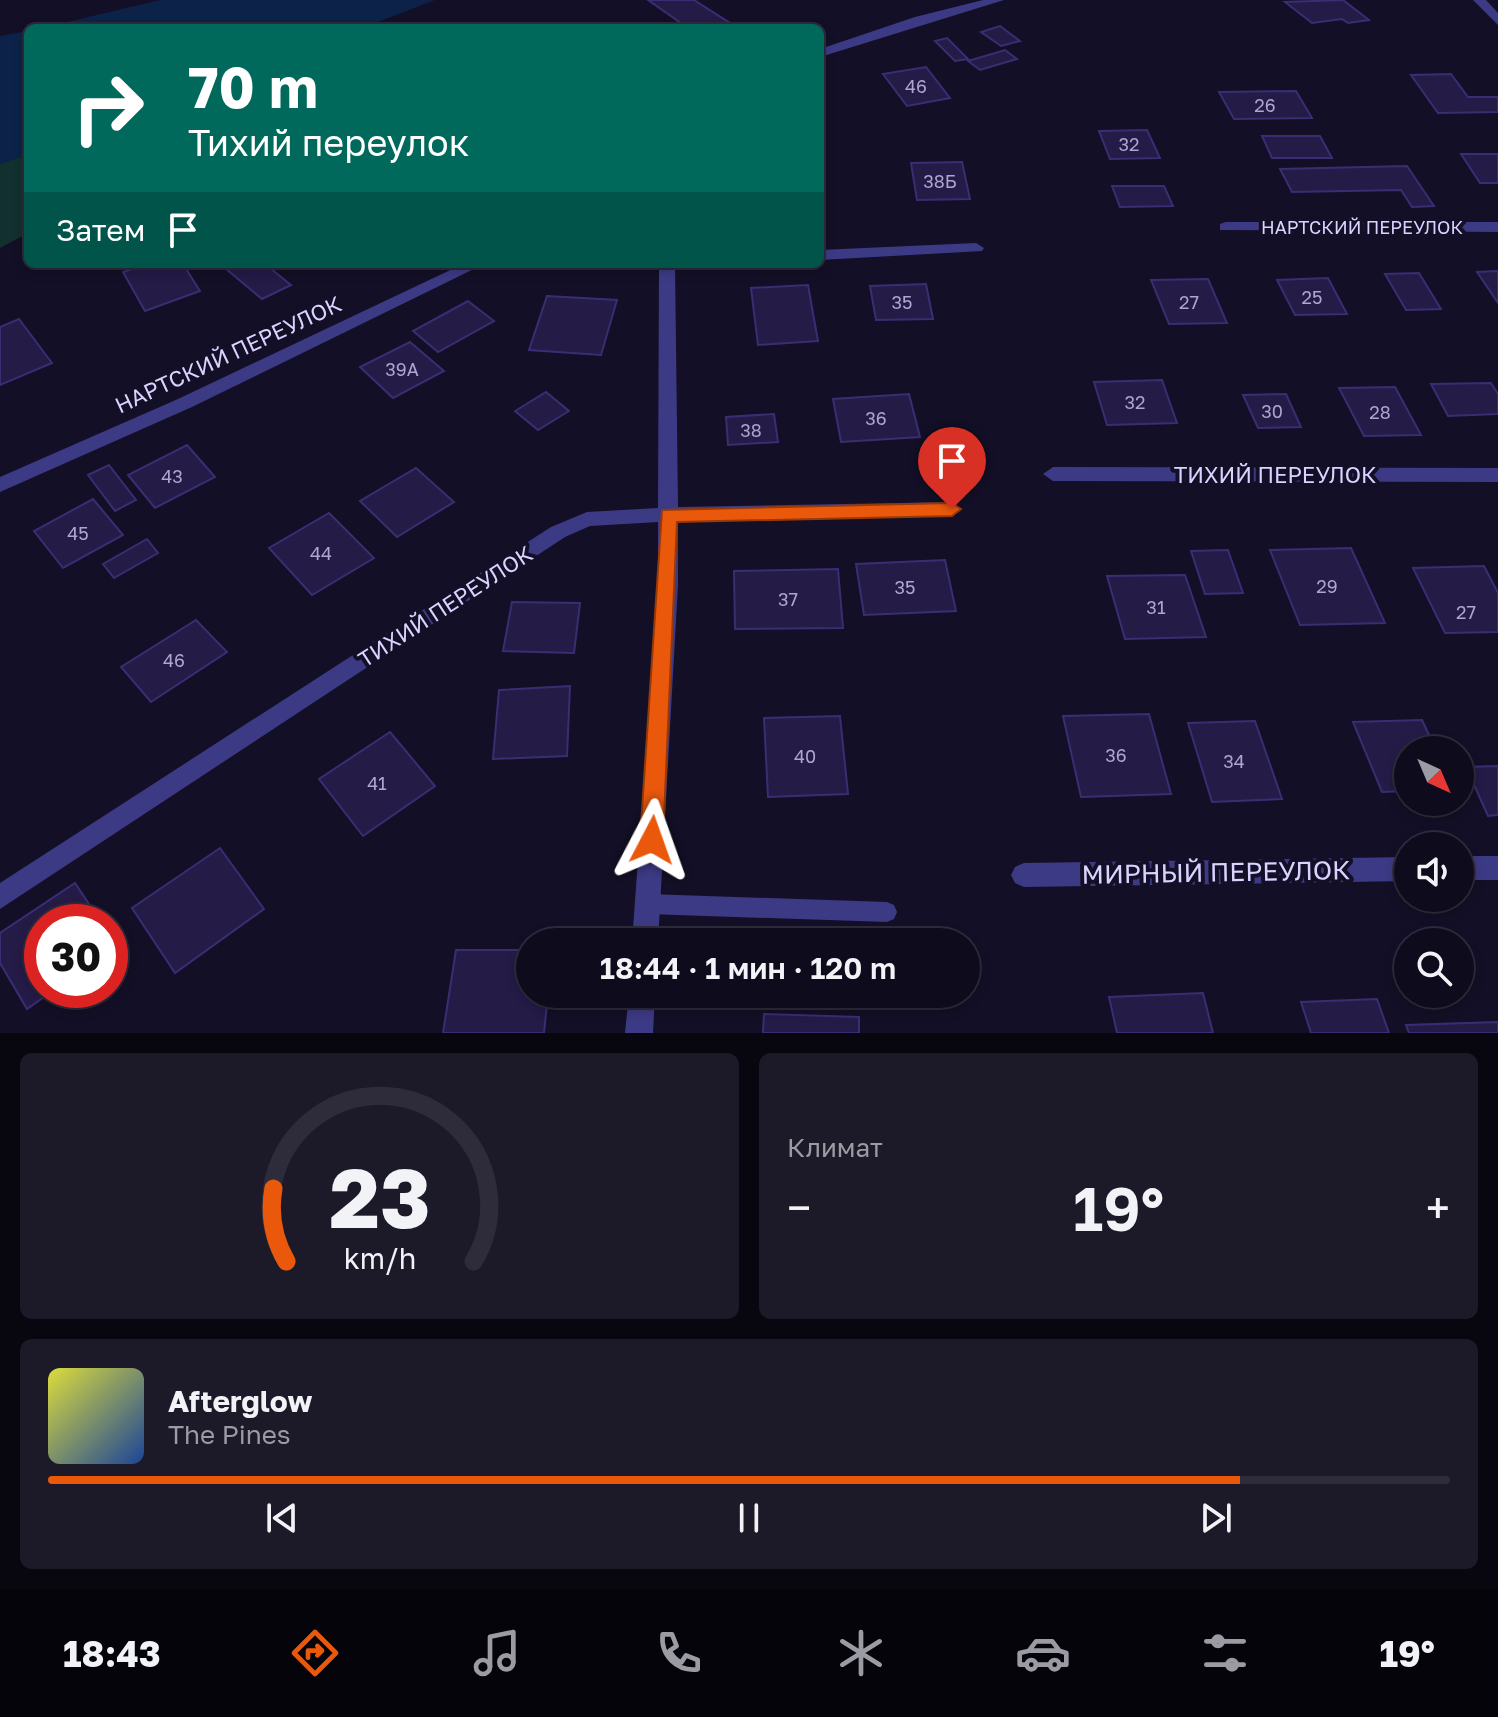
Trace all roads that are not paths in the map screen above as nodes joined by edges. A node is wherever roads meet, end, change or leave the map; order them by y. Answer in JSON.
{"nodes":[{"id":1,"x":998,"y":0,"type":"edge"},
{"id":2,"x":1479,"y":0,"type":"edge"},
{"id":3,"x":1498,"y":21,"type":"edge"},
{"id":4,"x":824,"y":52,"type":"edge"},
{"id":5,"x":1226,"y":227,"type":"dead end"},
{"id":6,"x":1498,"y":227,"type":"edge"},
{"id":7,"x":976,"y":248,"type":"dead end"},
{"id":8,"x":824,"y":255,"type":"edge"},
{"id":9,"x":468,"y":268,"type":"edge"},
{"id":10,"x":667,"y":268,"type":"edge"},
{"id":11,"x":1053,"y":474,"type":"dead end"},
{"id":12,"x":1498,"y":475,"type":"edge"},
{"id":13,"x":0,"y":485,"type":"edge"},
{"id":14,"x":952,"y":509,"type":"dead end"},
{"id":15,"x":669,"y":515,"type":"junction"},
{"id":16,"x":1474,"y":868,"type":"edge"},
{"id":17,"x":1498,"y":868,"type":"edge"},
{"id":18,"x":1394,"y":869,"type":"edge"},
{"id":19,"x":1024,"y":875,"type":"dead end"},
{"id":20,"x":0,"y":897,"type":"edge"},
{"id":21,"x":648,"y":904,"type":"junction"},
{"id":22,"x":887,"y":912,"type":"dead end"},
{"id":23,"x":646,"y":928,"type":"edge"},
{"id":24,"x":641,"y":1008,"type":"edge"},
{"id":25,"x":639,"y":1033,"type":"edge"}],
"edges":[{"from":1,"to":4,"type":"street"},
{"from":2,"to":3,"type":"street"},
{"from":5,"to":6,"type":"street","name":"НАРТСКИЙ ПЕРЕУЛОК"},
{"from":7,"to":8,"type":"street"},
{"from":9,"to":13,"type":"street","name":"НАРТСКИЙ ПЕРЕУЛОК"},
{"from":10,"to":15,"type":"street"},
{"from":11,"to":12,"type":"street","name":"ТИХИЙ ПЕРЕУЛОК"},
{"from":14,"to":15,"type":"street","name":"ТИХИЙ ПЕРЕУЛОК"},
{"from":15,"to":20,"type":"street","name":"ТИХИЙ ПЕРЕУЛОК"},
{"from":15,"to":21,"type":"street"},
{"from":16,"to":17,"type":"street"},
{"from":18,"to":19,"type":"street","name":"МИРНЫЙ ПЕРЕУЛОК"},
{"from":21,"to":22,"type":"lane"},
{"from":21,"to":23,"type":"street"},
{"from":24,"to":25,"type":"street"}]}
